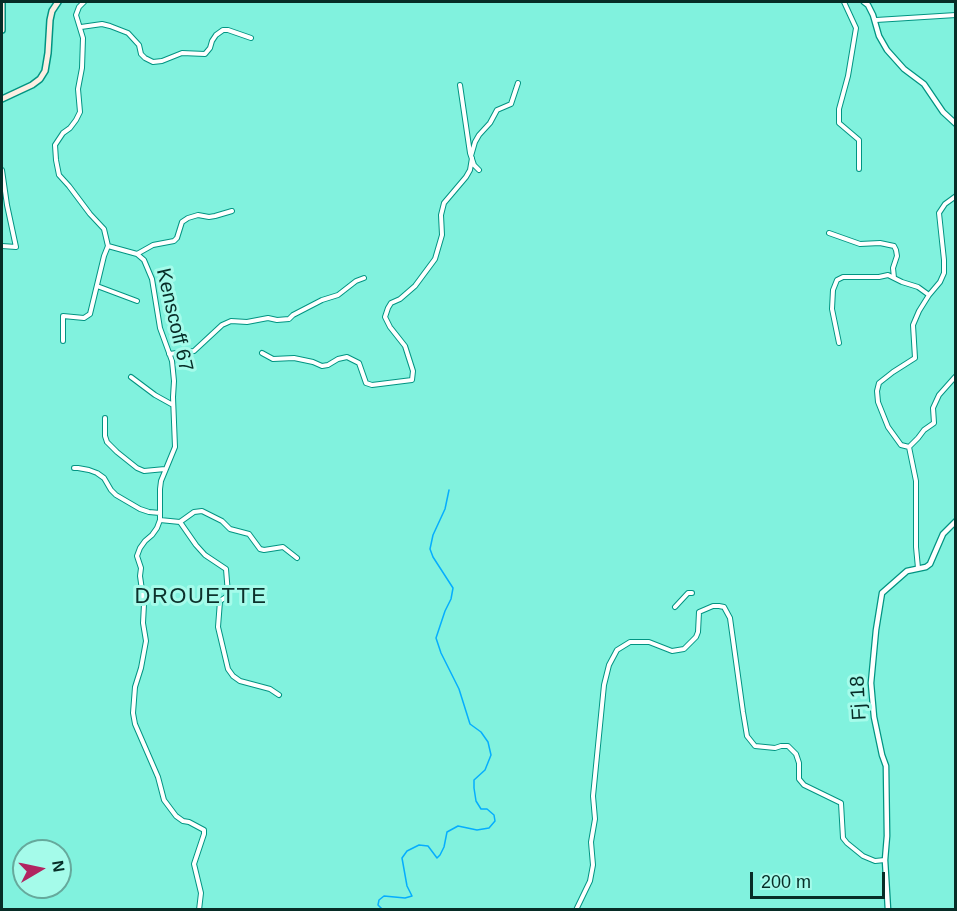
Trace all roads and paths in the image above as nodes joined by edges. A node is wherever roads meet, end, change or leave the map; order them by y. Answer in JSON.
{"nodes":[{"id":1,"x":2,"y":2,"type":"edge"},
{"id":2,"x":58,"y":2,"type":"edge"},
{"id":3,"x":84,"y":2,"type":"edge"},
{"id":4,"x":844,"y":2,"type":"edge"},
{"id":5,"x":864,"y":2,"type":"edge"},
{"id":6,"x":956,"y":15,"type":"edge"},
{"id":7,"x":876,"y":20,"type":"junction"},
{"id":8,"x":81,"y":27,"type":"junction"},
{"id":9,"x":2,"y":30,"type":"edge"},
{"id":10,"x":251,"y":38,"type":"dead end"},
{"id":11,"x":518,"y":84,"type":"dead end"},
{"id":12,"x":460,"y":85,"type":"dead end"},
{"id":13,"x":2,"y":99,"type":"edge"},
{"id":14,"x":956,"y":124,"type":"edge"},
{"id":15,"x":471,"y":157,"type":"junction"},
{"id":16,"x":859,"y":169,"type":"dead end"},
{"id":17,"x":2,"y":170,"type":"edge"},
{"id":18,"x":479,"y":170,"type":"dead end"},
{"id":19,"x":956,"y":196,"type":"edge"},
{"id":20,"x":232,"y":211,"type":"dead end"},
{"id":21,"x":829,"y":233,"type":"dead end"},
{"id":22,"x":2,"y":246,"type":"edge"},
{"id":23,"x":108,"y":246,"type":"junction"},
{"id":24,"x":137,"y":254,"type":"junction"},
{"id":25,"x":364,"y":278,"type":"dead end"},
{"id":26,"x":894,"y":278,"type":"junction"},
{"id":27,"x":97,"y":286,"type":"junction"},
{"id":28,"x":929,"y":295,"type":"junction"},
{"id":29,"x":137,"y":301,"type":"dead end"},
{"id":30,"x":63,"y":341,"type":"dead end"},
{"id":31,"x":839,"y":343,"type":"dead end"},
{"id":32,"x":262,"y":353,"type":"dead end"},
{"id":33,"x":169,"y":354,"type":"junction"},
{"id":34,"x":956,"y":376,"type":"edge"},
{"id":35,"x":131,"y":377,"type":"dead end"},
{"id":36,"x":173,"y":406,"type":"junction"},
{"id":37,"x":105,"y":418,"type":"dead end"},
{"id":38,"x":909,"y":447,"type":"junction"},
{"id":39,"x":74,"y":468,"type":"dead end"},
{"id":40,"x":165,"y":469,"type":"junction"},
{"id":41,"x":160,"y":513,"type":"junction"},
{"id":42,"x":160,"y":520,"type":"junction"},
{"id":43,"x":956,"y":521,"type":"edge"},
{"id":44,"x":180,"y":522,"type":"junction"},
{"id":45,"x":297,"y":558,"type":"dead end"},
{"id":46,"x":918,"y":568,"type":"junction"},
{"id":47,"x":692,"y":593,"type":"dead end"},
{"id":48,"x":675,"y":607,"type":"dead end"},
{"id":49,"x":279,"y":695,"type":"dead end"},
{"id":50,"x":885,"y":860,"type":"junction"},
{"id":51,"x":199,"y":909,"type":"edge"},
{"id":52,"x":576,"y":909,"type":"edge"},
{"id":53,"x":888,"y":909,"type":"edge"}],
"edges":[{"from":1,"to":9,"type":"main road"},
{"from":2,"to":13,"type":"main road"},
{"from":3,"to":8,"type":"street"},
{"from":4,"to":16,"type":"street"},
{"from":5,"to":7,"type":"street"},
{"from":6,"to":7,"type":"street"},
{"from":7,"to":14,"type":"street"},
{"from":8,"to":10,"type":"street"},
{"from":8,"to":23,"type":"street"},
{"from":11,"to":15,"type":"street"},
{"from":12,"to":15,"type":"street"},
{"from":15,"to":18,"type":"street"},
{"from":15,"to":32,"type":"street"},
{"from":17,"to":22,"type":"street"},
{"from":19,"to":28,"type":"street"},
{"from":20,"to":24,"type":"street"},
{"from":21,"to":26,"type":"street"},
{"from":23,"to":24,"type":"street","name":"Kenscoff 67"},
{"from":23,"to":27,"type":"street"},
{"from":24,"to":33,"type":"street","name":"Kenscoff 67"},
{"from":25,"to":33,"type":"street"},
{"from":26,"to":28,"type":"street"},
{"from":26,"to":31,"type":"street"},
{"from":27,"to":29,"type":"street"},
{"from":27,"to":30,"type":"street"},
{"from":28,"to":38,"type":"street"},
{"from":33,"to":36,"type":"street","name":"Kenscoff 67"},
{"from":34,"to":38,"type":"street"},
{"from":35,"to":36,"type":"street"},
{"from":36,"to":40,"type":"street","name":"Kenscoff 67"},
{"from":37,"to":40,"type":"street"},
{"from":38,"to":46,"type":"street"},
{"from":39,"to":41,"type":"street"},
{"from":40,"to":41,"type":"street","name":"Kenscoff 67"},
{"from":41,"to":42,"type":"street","name":"Kenscoff 67"},
{"from":42,"to":44,"type":"street"},
{"from":42,"to":51,"type":"street"},
{"from":43,"to":46,"type":"street","name":"Fj 18"},
{"from":44,"to":45,"type":"street"},
{"from":44,"to":49,"type":"street"},
{"from":46,"to":50,"type":"street","name":"Fj 18"},
{"from":47,"to":48,"type":"street"},
{"from":50,"to":52,"type":"street"},
{"from":50,"to":53,"type":"street","name":"Fj 18"}]}
